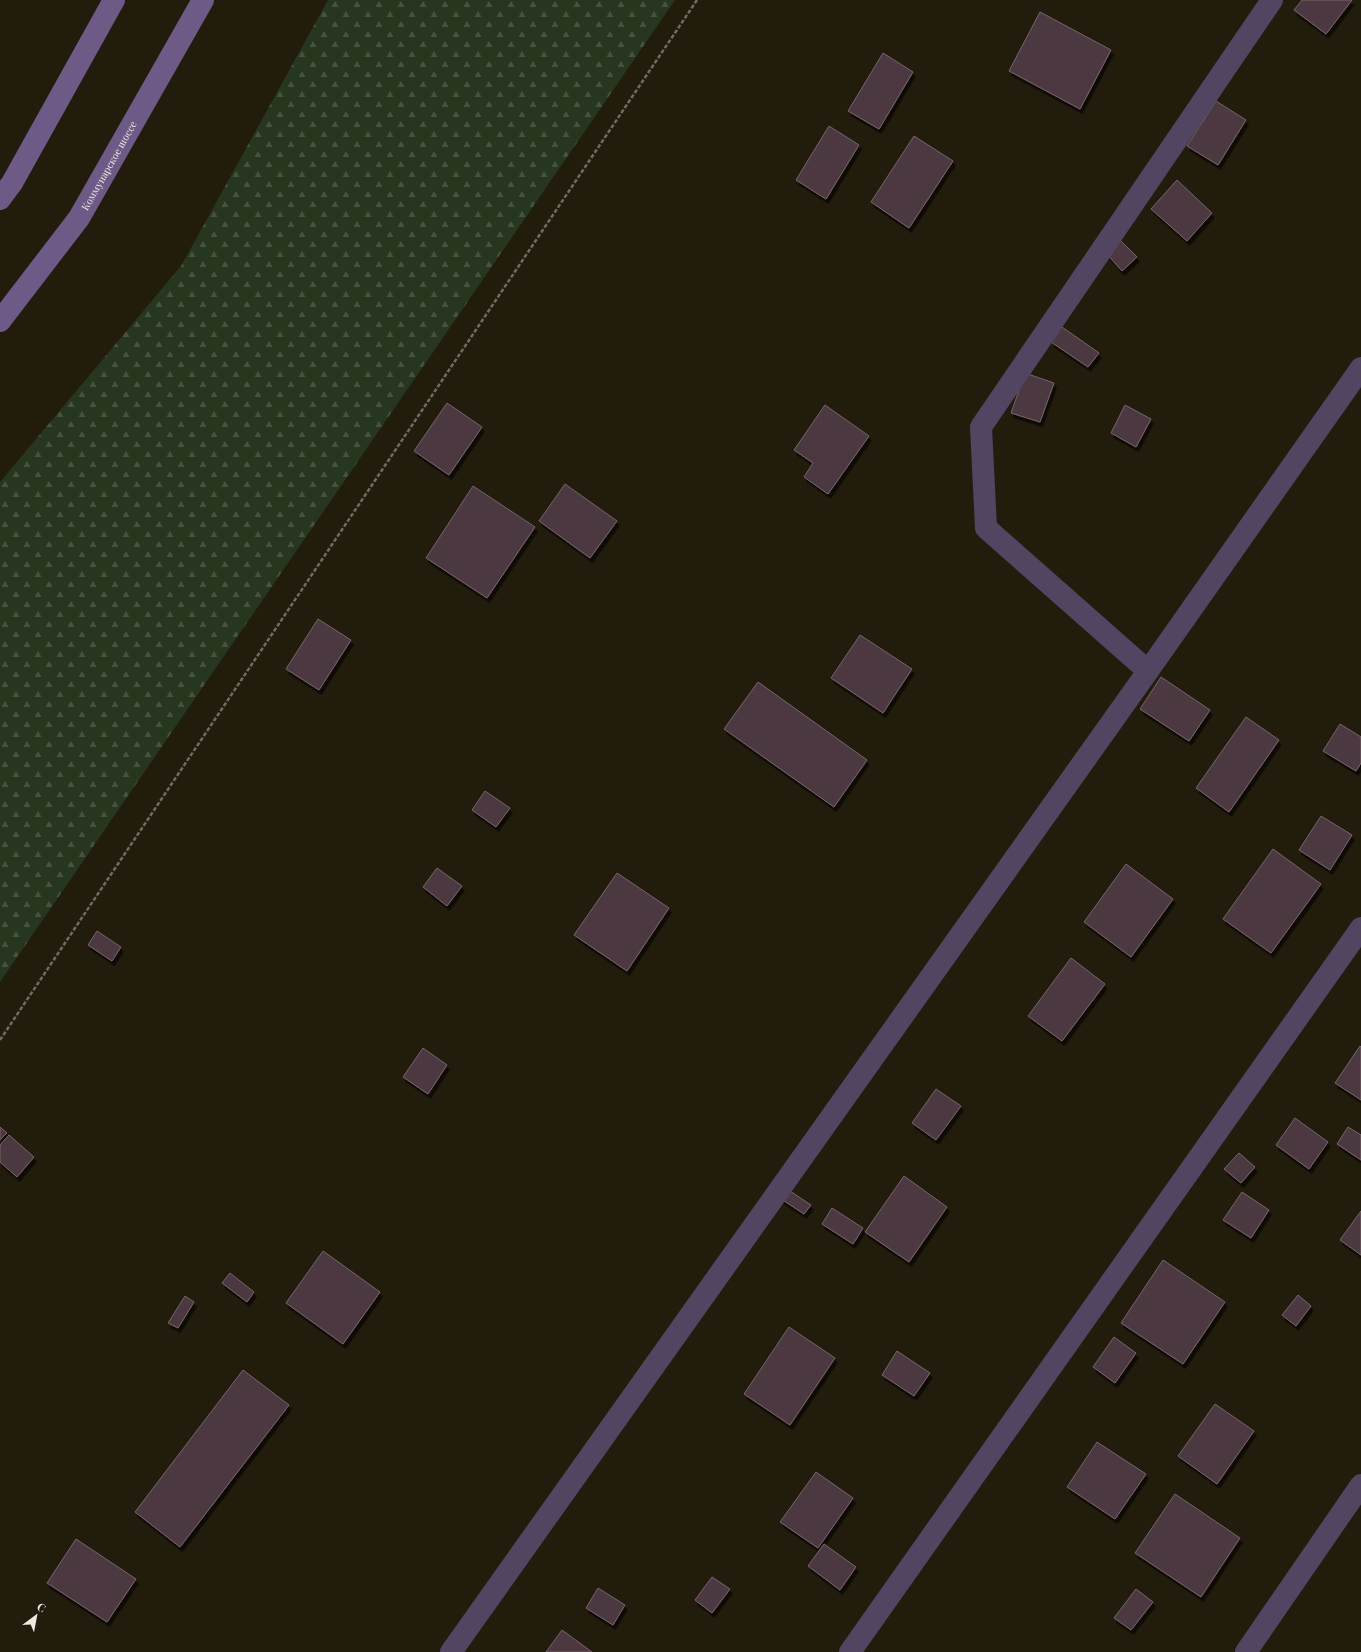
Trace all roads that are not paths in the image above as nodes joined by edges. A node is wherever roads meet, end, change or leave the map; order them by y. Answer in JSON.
{"nodes":[{"id":1,"x":114,"y":0,"type":"edge"},
{"id":2,"x":203,"y":0,"type":"edge"},
{"id":3,"x":1272,"y":0,"type":"edge"},
{"id":4,"x":0,"y":199,"type":"edge"},
{"id":5,"x":0,"y":321,"type":"edge"},
{"id":6,"x":1361,"y":368,"type":"edge"},
{"id":7,"x":1148,"y":671,"type":"junction"},
{"id":8,"x":1361,"y":928,"type":"edge"},
{"id":9,"x":1361,"y":1485,"type":"edge"},
{"id":10,"x":451,"y":1652,"type":"edge"},
{"id":11,"x":850,"y":1652,"type":"edge"},
{"id":12,"x":1246,"y":1652,"type":"edge"}],
"edges":[{"from":1,"to":4,"type":"main road"},
{"from":2,"to":5,"type":"main road","name":"Коммунарское шоссе"},
{"from":3,"to":7,"type":"street"},
{"from":6,"to":7,"type":"street"},
{"from":7,"to":10,"type":"street"},
{"from":8,"to":11,"type":"street"},
{"from":9,"to":12,"type":"street"}]}
